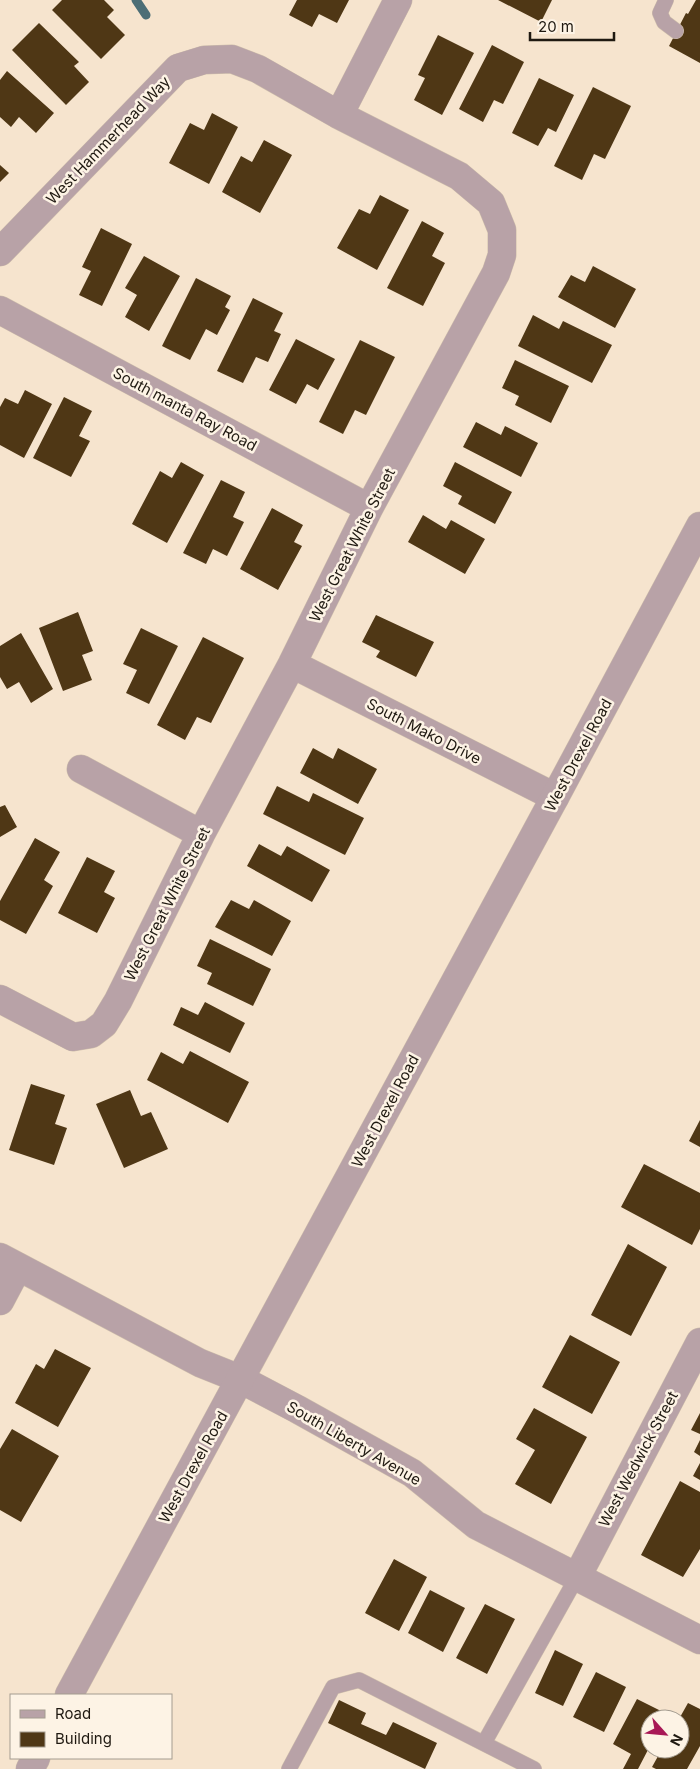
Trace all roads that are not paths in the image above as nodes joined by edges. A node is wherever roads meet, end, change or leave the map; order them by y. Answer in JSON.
{"nodes":[{"id":1,"x":398,"y":0,"type":"edge"},
{"id":2,"x":666,"y":0,"type":"edge"},
{"id":3,"x":676,"y":31,"type":"dead end"},
{"id":4,"x":339,"y":115,"type":"junction"},
{"id":5,"x":0,"y":252,"type":"edge"},
{"id":6,"x":0,"y":310,"type":"edge"},
{"id":7,"x":369,"y":508,"type":"junction"},
{"id":8,"x":700,"y":526,"type":"edge"},
{"id":9,"x":292,"y":664,"type":"junction"},
{"id":10,"x":81,"y":769,"type":"dead end"},
{"id":11,"x":556,"y":797,"type":"junction"},
{"id":12,"x":202,"y":834,"type":"junction"},
{"id":13,"x":0,"y":999,"type":"edge"},
{"id":14,"x":9,"y":1262,"type":"edge"},
{"id":15,"x":0,"y":1301,"type":"edge"},
{"id":16,"x":700,"y":1342,"type":"edge"},
{"id":17,"x":240,"y":1379,"type":"junction"},
{"id":18,"x":577,"y":1577,"type":"junction"},
{"id":19,"x":700,"y":1640,"type":"edge"},
{"id":20,"x":71,"y":1694,"type":"edge"},
{"id":21,"x":484,"y":1743,"type":"junction"},
{"id":22,"x":290,"y":1769,"type":"edge"},
{"id":23,"x":534,"y":1769,"type":"edge"}],
"edges":[{"from":1,"to":4,"type":"street"},
{"from":2,"to":3,"type":"lane"},
{"from":4,"to":5,"type":"street","name":"West Hammerhead Way"},
{"from":4,"to":7,"type":"street","name":"West Great White Street"},
{"from":6,"to":7,"type":"street","name":"South manta Ray Road"},
{"from":7,"to":9,"type":"street","name":"West Great White Street"},
{"from":8,"to":11,"type":"street","name":"West Drexel Road"},
{"from":9,"to":11,"type":"street","name":"South Mako Drive"},
{"from":9,"to":12,"type":"street","name":"West Great White Street"},
{"from":10,"to":12,"type":"street"},
{"from":11,"to":17,"type":"street","name":"West Drexel Road"},
{"from":12,"to":13,"type":"street","name":"West Great White Street"},
{"from":14,"to":15,"type":"street"},
{"from":14,"to":17,"type":"street","name":"South Liberty Avenue"},
{"from":16,"to":18,"type":"street","name":"West Wedwick Street"},
{"from":17,"to":18,"type":"street","name":"South Liberty Avenue"},
{"from":17,"to":20,"type":"street","name":"West Drexel Road"},
{"from":18,"to":19,"type":"street","name":"South Liberty Avenue"},
{"from":18,"to":21,"type":"lane"},
{"from":21,"to":22,"type":"lane"},
{"from":21,"to":23,"type":"lane"}]}
